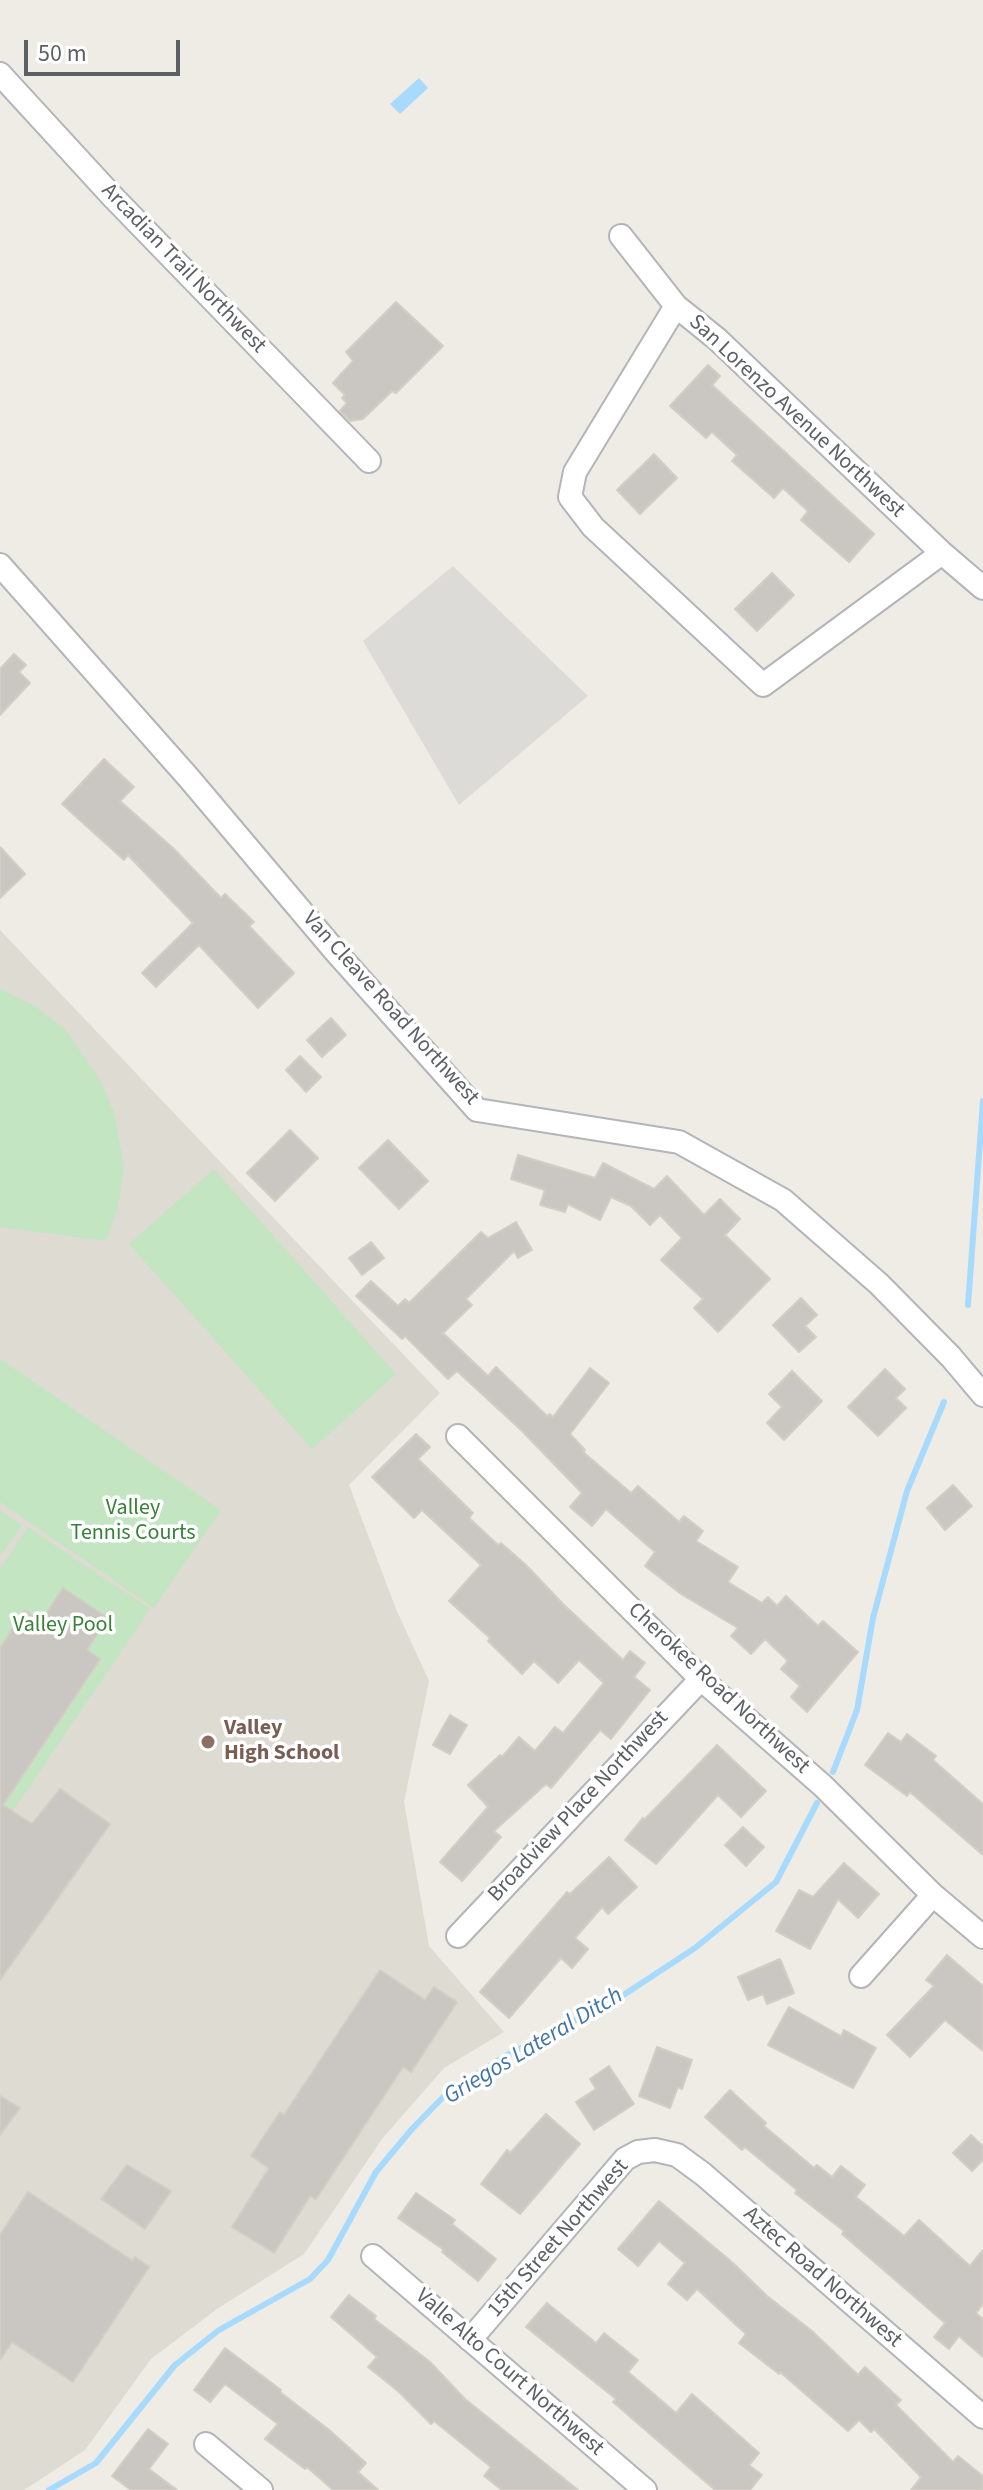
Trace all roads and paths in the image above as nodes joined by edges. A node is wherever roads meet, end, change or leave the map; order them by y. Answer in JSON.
{"nodes":[{"id":1,"x":0,"y":74,"type":"edge"},
{"id":2,"x":621,"y":236,"type":"dead end"},
{"id":3,"x":676,"y":306,"type":"junction"},
{"id":4,"x":369,"y":461,"type":"dead end"},
{"id":5,"x":942,"y":553,"type":"junction"},
{"id":6,"x":0,"y":565,"type":"edge"},
{"id":7,"x":983,"y":588,"type":"edge"},
{"id":8,"x":983,"y":1395,"type":"edge"},
{"id":9,"x":458,"y":1436,"type":"dead end"},
{"id":10,"x":701,"y":1679,"type":"junction"},
{"id":11,"x":933,"y":1895,"type":"junction"},
{"id":12,"x":458,"y":1936,"type":"dead end"},
{"id":13,"x":983,"y":1937,"type":"edge"},
{"id":14,"x":861,"y":1976,"type":"dead end"},
{"id":15,"x":655,"y":2150,"type":"joint"},
{"id":16,"x":373,"y":2256,"type":"dead end"},
{"id":17,"x":470,"y":2340,"type":"junction"},
{"id":18,"x":983,"y":2417,"type":"edge"},
{"id":19,"x":206,"y":2444,"type":"dead end"},
{"id":20,"x":261,"y":2490,"type":"edge"},
{"id":21,"x":645,"y":2490,"type":"edge"}],
"edges":[{"from":1,"to":4,"type":"street","name":"Arcadian Trail Northwest"},
{"from":2,"to":3,"type":"street","name":"San Lorenzo Avenue Northwest"},
{"from":3,"to":5,"type":"street","name":"San Lorenzo Avenue Northwest"},
{"from":3,"to":5,"type":"street"},
{"from":5,"to":7,"type":"street","name":"San Lorenzo Avenue Northwest"},
{"from":6,"to":8,"type":"street","name":"Van Cleave Road Northwest"},
{"from":9,"to":10,"type":"street","name":"Cherokee Road Northwest"},
{"from":10,"to":11,"type":"street","name":"Cherokee Road Northwest"},
{"from":10,"to":12,"type":"street","name":"Broadview Place Northwest"},
{"from":11,"to":13,"type":"street","name":"Cherokee Road Northwest"},
{"from":11,"to":14,"type":"street"},
{"from":15,"to":17,"type":"street","name":"15th Street Northwest"},
{"from":15,"to":18,"type":"street","name":"Aztec Road Northwest"},
{"from":16,"to":17,"type":"street","name":"Valle Alto Court Northwest"},
{"from":17,"to":21,"type":"street","name":"Valle Alto Court Northwest"},
{"from":19,"to":20,"type":"street"}]}
